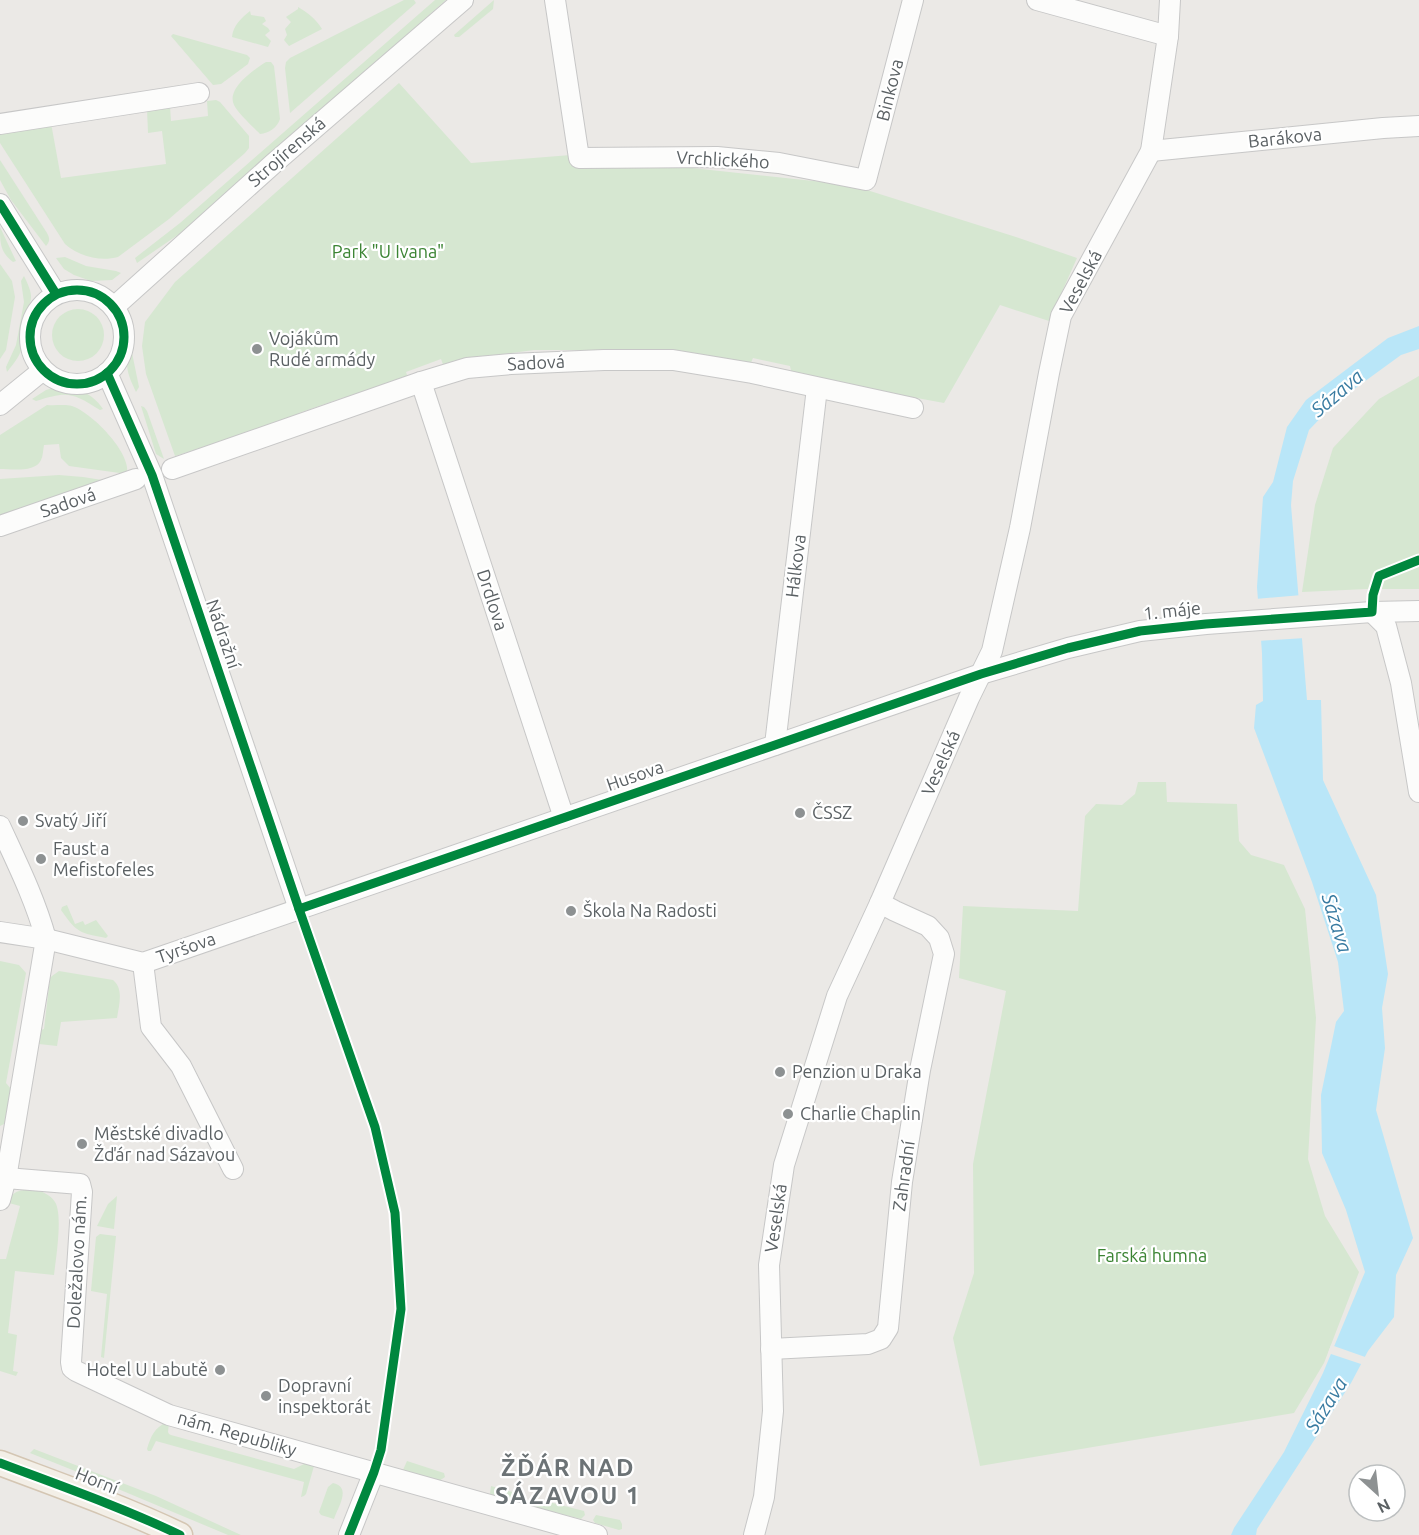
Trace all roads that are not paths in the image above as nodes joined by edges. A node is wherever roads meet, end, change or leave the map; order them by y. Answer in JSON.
{"nodes":[{"id":1,"x":463,"y":0,"type":"edge"},
{"id":2,"x":555,"y":0,"type":"edge"},
{"id":3,"x":913,"y":0,"type":"edge"},
{"id":4,"x":1037,"y":0,"type":"edge"},
{"id":5,"x":1170,"y":0,"type":"edge"},
{"id":6,"x":1168,"y":36,"type":"junction"},
{"id":7,"x":199,"y":93,"type":"dead end"},
{"id":8,"x":0,"y":124,"type":"edge"},
{"id":9,"x":1419,"y":126,"type":"edge"},
{"id":10,"x":1151,"y":151,"type":"junction"},
{"id":11,"x":866,"y":180,"type":"joint"},
{"id":12,"x":0,"y":204,"type":"edge"},
{"id":13,"x":56,"y":294,"type":"junction"},
{"id":14,"x":114,"y":307,"type":"junction"},
{"id":15,"x":43,"y":370,"type":"junction"},
{"id":16,"x":107,"y":373,"type":"junction"},
{"id":17,"x":421,"y":382,"type":"junction"},
{"id":18,"x":817,"y":388,"type":"junction"},
{"id":19,"x":0,"y":405,"type":"edge"},
{"id":20,"x":913,"y":408,"type":"dead end"},
{"id":21,"x":172,"y":469,"type":"dead end"},
{"id":22,"x":136,"y":479,"type":"dead end"},
{"id":23,"x":0,"y":526,"type":"edge"},
{"id":24,"x":1419,"y":611,"type":"edge"},
{"id":25,"x":1364,"y":613,"type":"junction"},
{"id":26,"x":981,"y":674,"type":"junction"},
{"id":27,"x":775,"y":745,"type":"junction"},
{"id":28,"x":1419,"y":792,"type":"edge"},
{"id":29,"x":564,"y":818,"type":"junction"},
{"id":30,"x":0,"y":826,"type":"edge"},
{"id":31,"x":880,"y":903,"type":"junction"},
{"id":32,"x":299,"y":909,"type":"junction"},
{"id":33,"x":0,"y":932,"type":"edge"},
{"id":34,"x":46,"y":939,"type":"junction"},
{"id":35,"x":143,"y":963,"type":"junction"},
{"id":36,"x":233,"y":1169,"type":"dead end"},
{"id":37,"x":6,"y":1178,"type":"junction"},
{"id":38,"x":0,"y":1200,"type":"edge"},
{"id":39,"x":771,"y":1349,"type":"junction"},
{"id":40,"x":104,"y":1384,"type":"joint"},
{"id":41,"x":0,"y":1463,"type":"edge"},
{"id":42,"x":374,"y":1472,"type":"junction"},
{"id":43,"x":180,"y":1535,"type":"edge"},
{"id":44,"x":349,"y":1535,"type":"edge"},
{"id":45,"x":597,"y":1535,"type":"edge"},
{"id":46,"x":754,"y":1535,"type":"edge"}],
"edges":[{"from":1,"to":14,"type":"street","name":"Strojírenská"},
{"from":2,"to":11,"type":"street","name":"Vrchlického"},
{"from":3,"to":11,"type":"street","name":"Binkova"},
{"from":4,"to":6,"type":"street"},
{"from":5,"to":6,"type":"street","name":"Veselská"},
{"from":6,"to":10,"type":"street","name":"Veselská"},
{"from":7,"to":8,"type":"street"},
{"from":9,"to":10,"type":"street","name":"Barákova"},
{"from":10,"to":26,"type":"street","name":"Veselská"},
{"from":12,"to":13,"type":"street"},
{"from":13,"to":14,"type":"street"},
{"from":13,"to":15,"type":"street"},
{"from":14,"to":16,"type":"street"},
{"from":15,"to":16,"type":"street"},
{"from":15,"to":19,"type":"street"},
{"from":16,"to":32,"type":"street","name":"Nádražní"},
{"from":17,"to":18,"type":"street","name":"Sadová"},
{"from":17,"to":21,"type":"street","name":"Sadová"},
{"from":17,"to":29,"type":"street","name":"Drdlova"},
{"from":18,"to":20,"type":"street","name":"Sadová"},
{"from":18,"to":27,"type":"street","name":"Hálkova"},
{"from":22,"to":23,"type":"street","name":"Sadová"},
{"from":24,"to":25,"type":"street","name":"1. máje"},
{"from":25,"to":26,"type":"street","name":"1. máje"},
{"from":25,"to":28,"type":"street"},
{"from":26,"to":27,"type":"street","name":"Husova"},
{"from":26,"to":31,"type":"street","name":"Veselská"},
{"from":27,"to":29,"type":"street","name":"Husova"},
{"from":29,"to":32,"type":"street","name":"Husova"},
{"from":30,"to":34,"type":"street"},
{"from":31,"to":39,"type":"street","name":"Veselská"},
{"from":31,"to":39,"type":"street","name":"Zahradní"},
{"from":32,"to":35,"type":"street","name":"Tyršova"},
{"from":33,"to":34,"type":"street","name":"Tyršova"},
{"from":34,"to":35,"type":"street","name":"Tyršova"},
{"from":34,"to":37,"type":"street"},
{"from":35,"to":36,"type":"street"},
{"from":37,"to":38,"type":"street"},
{"from":37,"to":40,"type":"street","name":"Doležalovo nám."},
{"from":39,"to":46,"type":"street","name":"Veselská"},
{"from":40,"to":42,"type":"street","name":"nám. Republiky"},
{"from":41,"to":43,"type":"main road","name":"Horní"},
{"from":42,"to":44,"type":"street"},
{"from":42,"to":45,"type":"street","name":"nám. Republiky"}]}
